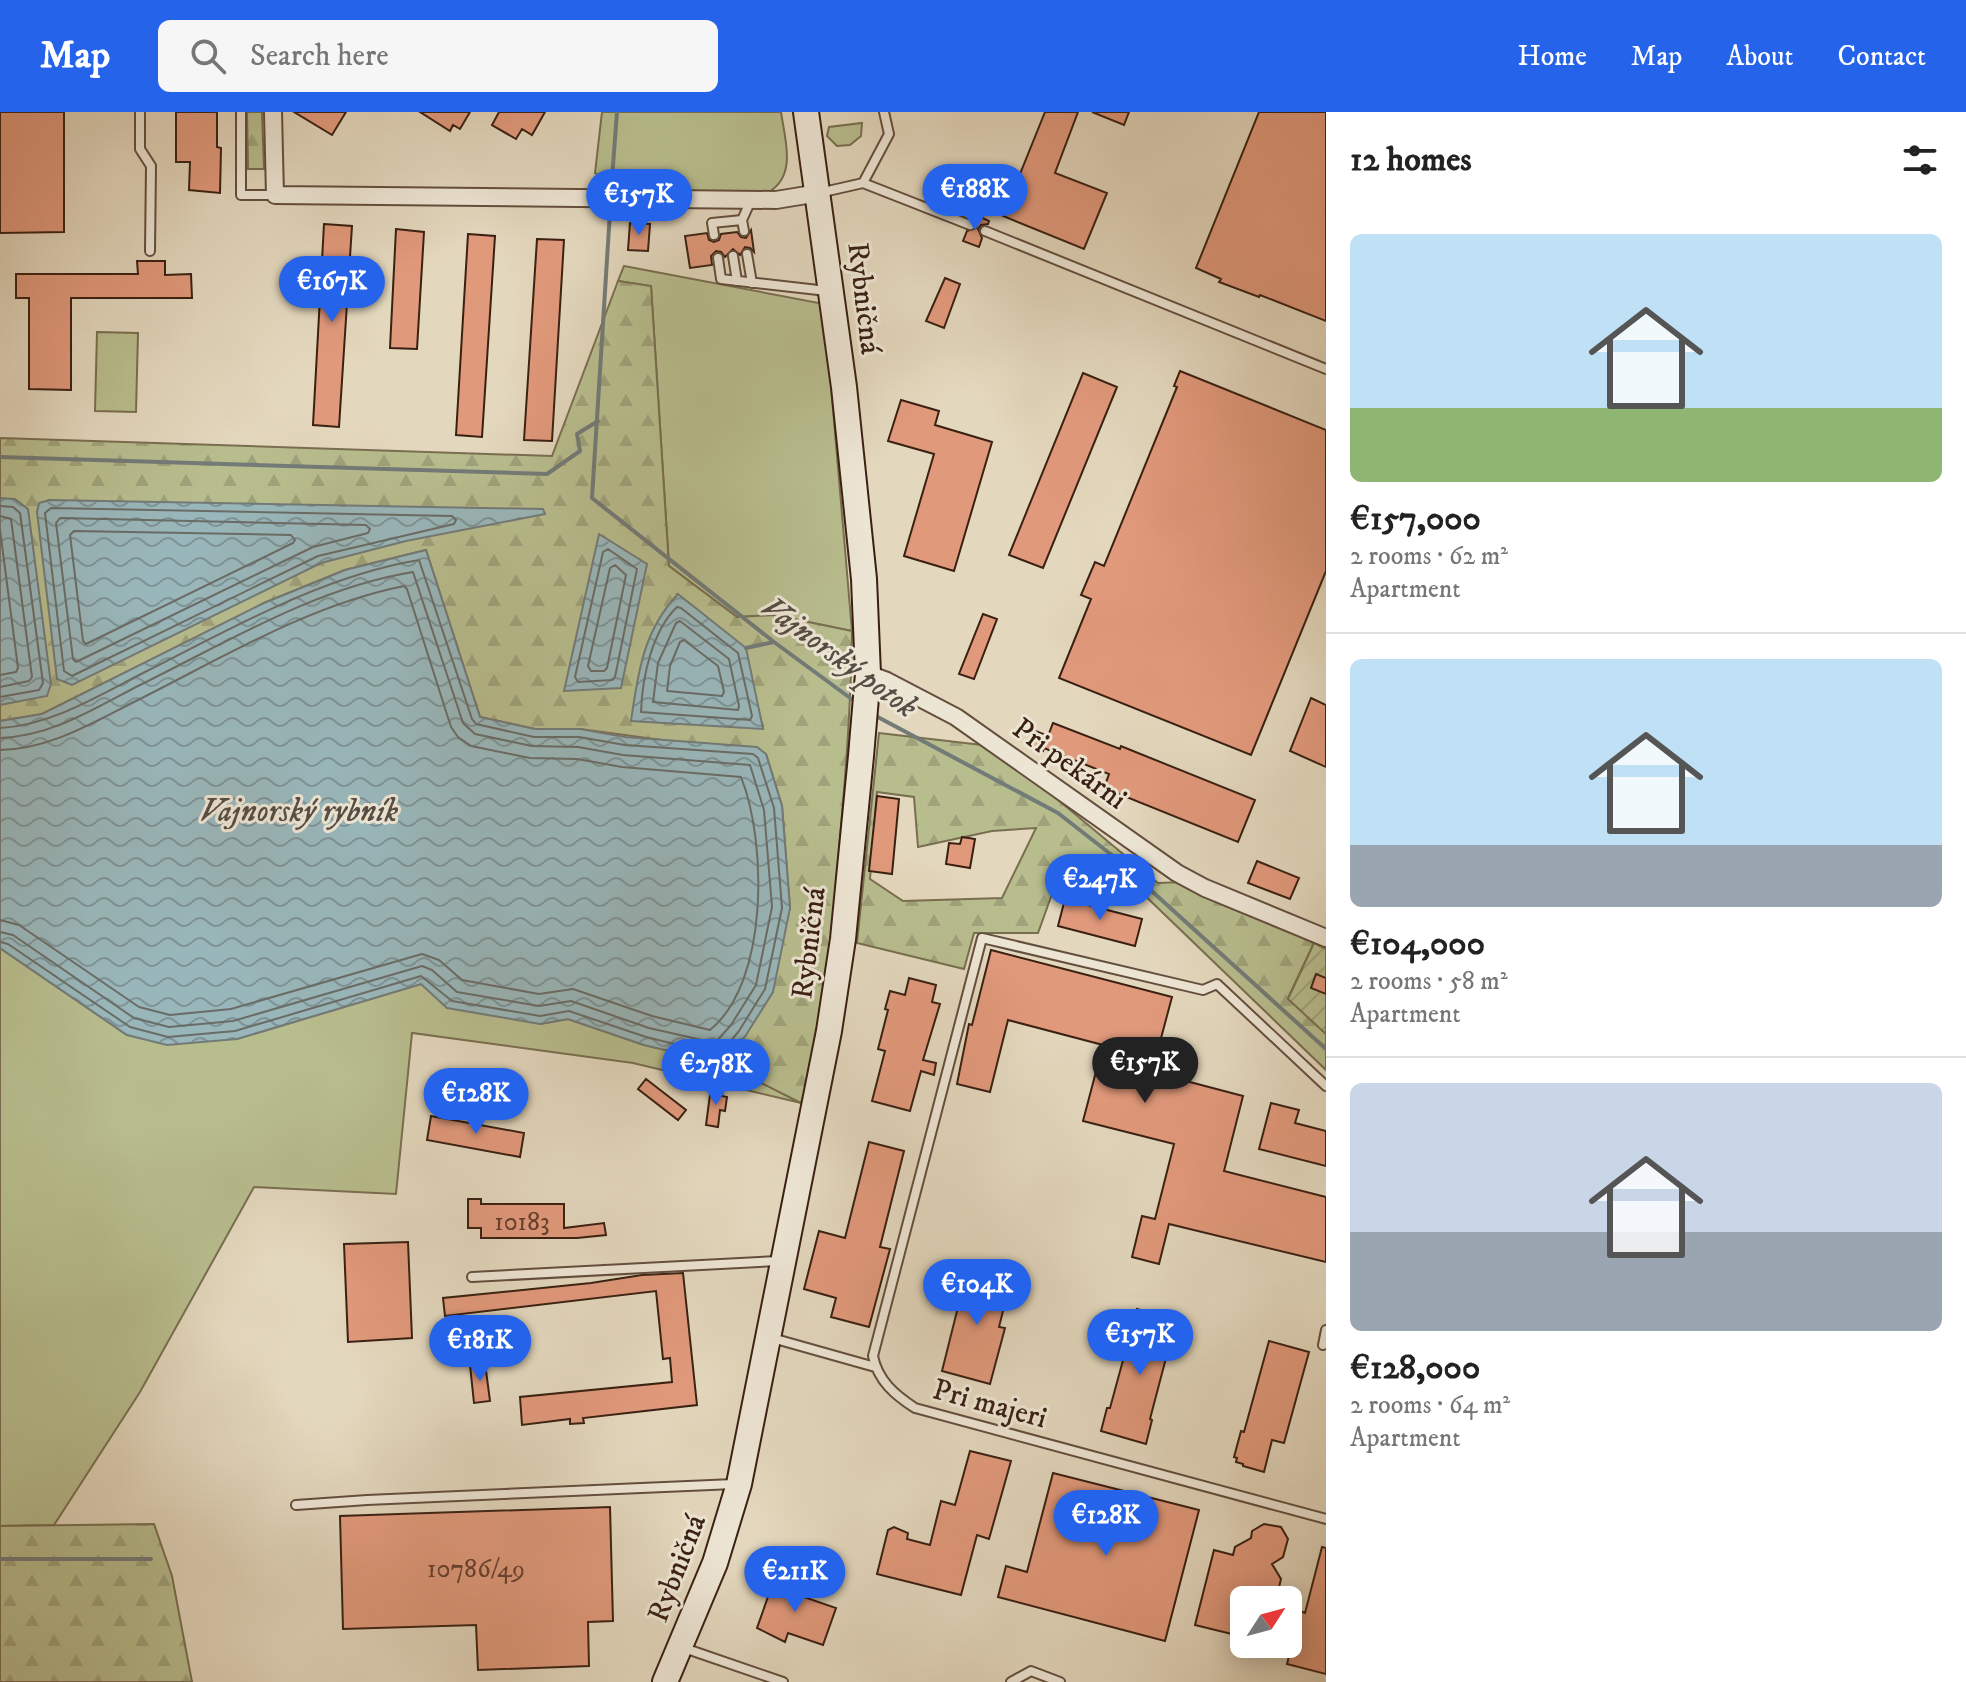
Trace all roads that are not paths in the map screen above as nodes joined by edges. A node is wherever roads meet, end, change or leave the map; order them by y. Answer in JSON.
{"nodes":[{"id":1,"x":140,"y":112,"type":"edge"},
{"id":2,"x":241,"y":112,"type":"edge"},
{"id":3,"x":273,"y":112,"type":"edge"},
{"id":4,"x":806,"y":112,"type":"edge"},
{"id":5,"x":884,"y":112,"type":"edge"},
{"id":6,"x":863,"y":183,"type":"junction"},
{"id":7,"x":819,"y":193,"type":"junction"},
{"id":8,"x":275,"y":195,"type":"junction"},
{"id":9,"x":751,"y":200,"type":"junction"},
{"id":10,"x":742,"y":220,"type":"junction"},
{"id":11,"x":727,"y":222,"type":"junction"},
{"id":12,"x":970,"y":225,"type":"dead end"},
{"id":13,"x":744,"y":231,"type":"dead end"},
{"id":14,"x":985,"y":231,"type":"dead end"},
{"id":15,"x":729,"y":233,"type":"dead end"},
{"id":16,"x":714,"y":235,"type":"dead end"},
{"id":17,"x":150,"y":251,"type":"dead end"},
{"id":18,"x":747,"y":254,"type":"dead end"},
{"id":19,"x":733,"y":256,"type":"dead end"},
{"id":20,"x":718,"y":258,"type":"dead end"},
{"id":21,"x":737,"y":281,"type":"junction"},
{"id":22,"x":752,"y":283,"type":"junction"},
{"id":23,"x":832,"y":292,"type":"junction"},
{"id":24,"x":1326,"y":369,"type":"edge"},
{"id":25,"x":866,"y":695,"type":"junction"},
{"id":26,"x":1326,"y":938,"type":"edge"},
{"id":27,"x":1326,"y":1086,"type":"edge"},
{"id":28,"x":783,"y":1261,"type":"junction"},
{"id":29,"x":472,"y":1277,"type":"dead end"},
{"id":30,"x":1326,"y":1330,"type":"edge"},
{"id":31,"x":768,"y":1337,"type":"junction"},
{"id":32,"x":1323,"y":1345,"type":"dead end"},
{"id":33,"x":875,"y":1367,"type":"junction"},
{"id":34,"x":739,"y":1484,"type":"junction"},
{"id":35,"x":296,"y":1505,"type":"dead end"},
{"id":36,"x":1326,"y":1519,"type":"edge"},
{"id":37,"x":679,"y":1646,"type":"junction"},
{"id":38,"x":760,"y":1679,"type":"edge"},
{"id":39,"x":665,"y":1682,"type":"edge"},
{"id":40,"x":783,"y":1682,"type":"edge"},
{"id":41,"x":1011,"y":1682,"type":"edge"},
{"id":42,"x":1060,"y":1682,"type":"edge"}],
"edges":[{"from":1,"to":17,"type":"lane"},
{"from":2,"to":8,"type":"lane"},
{"from":3,"to":8,"type":"street"},
{"from":4,"to":7,"type":"main road","name":"Rybničná"},
{"from":5,"to":6,"type":"lane"},
{"from":6,"to":7,"type":"lane"},
{"from":6,"to":12,"type":"lane"},
{"from":7,"to":9,"type":"street"},
{"from":7,"to":23,"type":"main road","name":"Rybničná"},
{"from":8,"to":9,"type":"street"},
{"from":9,"to":10,"type":"lane"},
{"from":10,"to":11,"type":"lane"},
{"from":10,"to":13,"type":"lane"},
{"from":11,"to":15,"type":"lane"},
{"from":11,"to":16,"type":"lane"},
{"from":14,"to":24,"type":"lane"},
{"from":18,"to":22,"type":"lane"},
{"from":19,"to":21,"type":"lane"},
{"from":20,"to":21,"type":"lane"},
{"from":21,"to":22,"type":"lane"},
{"from":22,"to":23,"type":"lane"},
{"from":23,"to":25,"type":"main road","name":"Rybničná"},
{"from":25,"to":26,"type":"street","name":"Pri pekárni"},
{"from":25,"to":28,"type":"main road","name":"Rybničná"},
{"from":27,"to":33,"type":"lane"},
{"from":28,"to":29,"type":"lane"},
{"from":28,"to":31,"type":"main road","name":"Rybničná"},
{"from":30,"to":32,"type":"lane"},
{"from":31,"to":33,"type":"lane"},
{"from":31,"to":34,"type":"main road","name":"Rybničná"},
{"from":33,"to":36,"type":"lane","name":"Pri majeri"},
{"from":34,"to":35,"type":"lane"},
{"from":34,"to":37,"type":"main road","name":"Rybničná"},
{"from":37,"to":38,"type":"lane"},
{"from":37,"to":39,"type":"main road","name":"Rybničná"},
{"from":38,"to":40,"type":"lane"},
{"from":41,"to":42,"type":"lane"}]}
